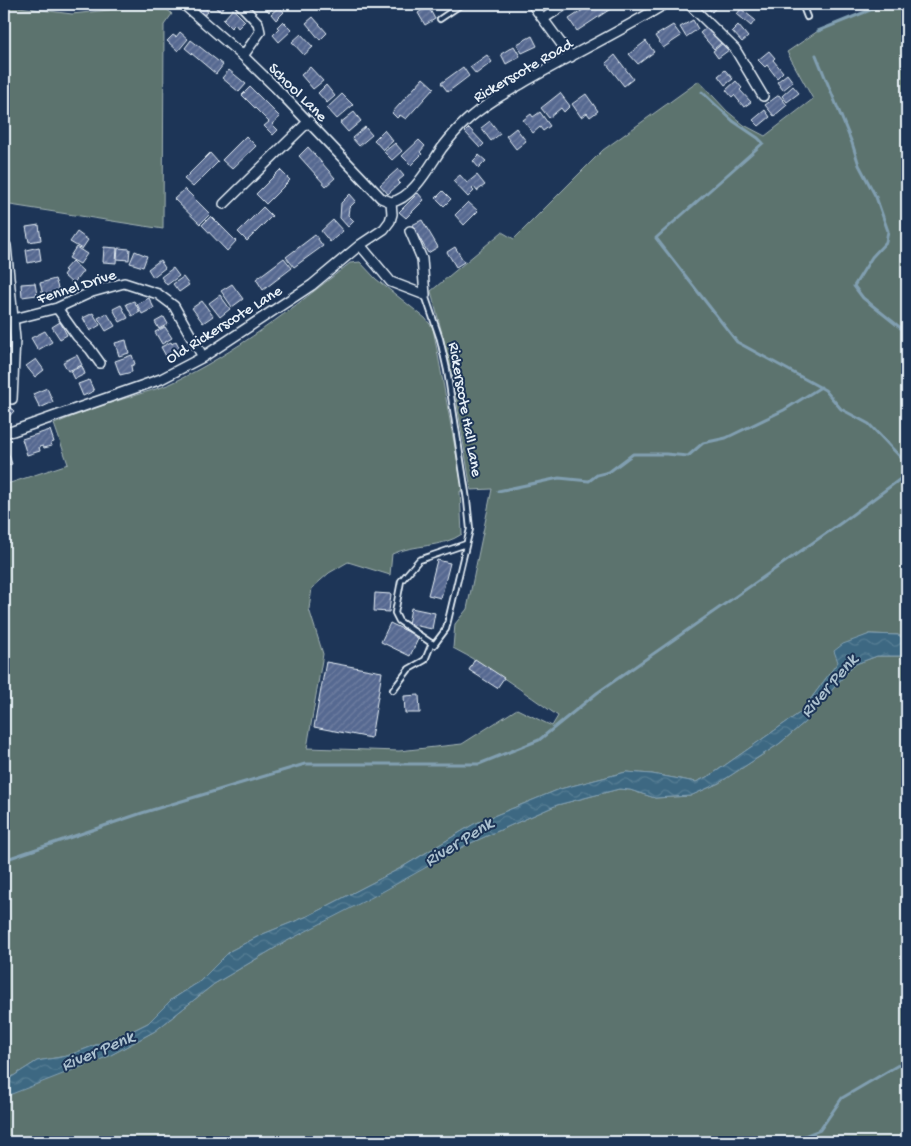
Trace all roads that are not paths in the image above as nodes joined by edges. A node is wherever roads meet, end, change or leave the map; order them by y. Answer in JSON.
{"nodes":[{"id":1,"x":183,"y":4,"type":"edge"},
{"id":2,"x":240,"y":4,"type":"edge"},
{"id":3,"x":462,"y":4,"type":"edge"},
{"id":4,"x":532,"y":4,"type":"edge"},
{"id":5,"x":566,"y":4,"type":"edge"},
{"id":6,"x":665,"y":4,"type":"edge"},
{"id":7,"x":689,"y":4,"type":"edge"},
{"id":8,"x":802,"y":4,"type":"edge"},
{"id":9,"x":807,"y":16,"type":"dead end"},
{"id":10,"x":440,"y":19,"type":"dead end"},
{"id":11,"x":543,"y":19,"type":"junction"},
{"id":12,"x":244,"y":56,"type":"junction"},
{"id":13,"x":571,"y":57,"type":"junction"},
{"id":14,"x":763,"y":96,"type":"dead end"},
{"id":15,"x":309,"y":121,"type":"junction"},
{"id":16,"x":391,"y":202,"type":"junction"},
{"id":17,"x":224,"y":204,"type":"dead end"},
{"id":18,"x":410,"y":231,"type":"dead end"},
{"id":19,"x":360,"y":245,"type":"junction"},
{"id":20,"x":6,"y":246,"type":"dead end"},
{"id":21,"x":425,"y":295,"type":"junction"},
{"id":22,"x":57,"y":308,"type":"junction"},
{"id":23,"x":14,"y":319,"type":"junction"},
{"id":24,"x":202,"y":357,"type":"junction"},
{"id":25,"x":100,"y":363,"type":"dead end"},
{"id":26,"x":12,"y":399,"type":"dead end"},
{"id":27,"x":4,"y":433,"type":"edge"},
{"id":28,"x":466,"y":544,"type":"junction"},
{"id":29,"x":432,"y":643,"type":"junction"},
{"id":30,"x":393,"y":690,"type":"dead end"}],
"edges":[{"from":1,"to":12,"type":"street","name":"School Lane"},
{"from":2,"to":12,"type":"street"},
{"from":3,"to":10,"type":"lane"},
{"from":4,"to":11,"type":"street"},
{"from":5,"to":11,"type":"street"},
{"from":6,"to":13,"type":"street","name":"Rickerscote Road"},
{"from":7,"to":14,"type":"street"},
{"from":8,"to":9,"type":"lane"},
{"from":11,"to":13,"type":"street"},
{"from":12,"to":15,"type":"street","name":"School Lane"},
{"from":13,"to":16,"type":"street","name":"Rickerscote Road"},
{"from":15,"to":16,"type":"street","name":"School Lane"},
{"from":15,"to":17,"type":"street"},
{"from":16,"to":19,"type":"street"},
{"from":18,"to":21,"type":"street"},
{"from":19,"to":21,"type":"street"},
{"from":19,"to":24,"type":"street","name":"Old Rickerscote Lane"},
{"from":20,"to":23,"type":"street"},
{"from":21,"to":28,"type":"lane","name":"Rickerscote Hall Lane"},
{"from":22,"to":23,"type":"street","name":"Fennel Drive"},
{"from":22,"to":24,"type":"street","name":"Fennel Drive"},
{"from":22,"to":25,"type":"street"},
{"from":23,"to":26,"type":"street"},
{"from":24,"to":27,"type":"street","name":"Old Rickerscote Lane"},
{"from":28,"to":29,"type":"lane","name":"Rickerscote Hall Lane"},
{"from":28,"to":29,"type":"lane"},
{"from":29,"to":30,"type":"lane","name":"Rickerscote Hall Lane"}]}
